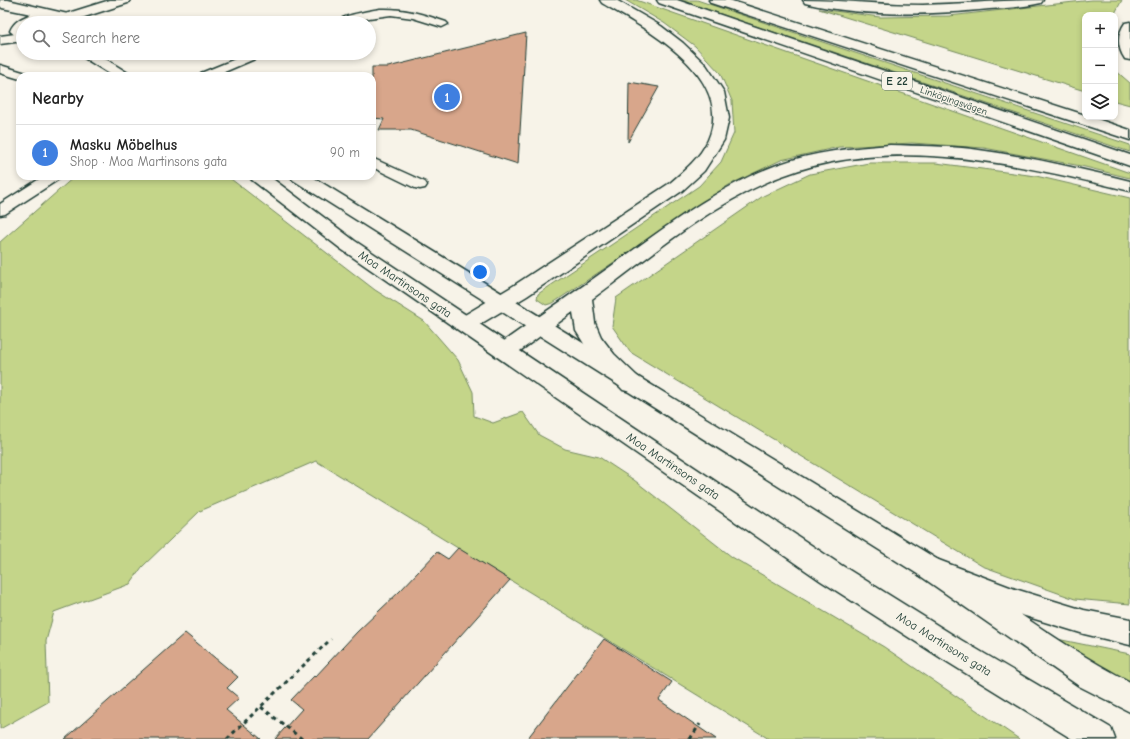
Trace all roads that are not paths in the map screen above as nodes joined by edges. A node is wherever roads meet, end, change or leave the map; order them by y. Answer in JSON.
{"nodes":[{"id":1,"x":123,"y":0,"type":"edge"},
{"id":2,"x":607,"y":0,"type":"edge"},
{"id":3,"x":664,"y":0,"type":"edge"},
{"id":4,"x":716,"y":0,"type":"edge"},
{"id":5,"x":810,"y":0,"type":"edge"},
{"id":6,"x":1036,"y":0,"type":"edge"},
{"id":7,"x":4,"y":3,"type":"edge"},
{"id":8,"x":52,"y":15,"type":"joint"},
{"id":9,"x":19,"y":16,"type":"edge"},
{"id":10,"x":46,"y":16,"type":"edge"},
{"id":11,"x":81,"y":16,"type":"edge"},
{"id":12,"x":360,"y":16,"type":"edge"},
{"id":13,"x":442,"y":24,"type":"dead end"},
{"id":14,"x":1130,"y":26,"type":"edge"},
{"id":15,"x":16,"y":33,"type":"edge"},
{"id":16,"x":0,"y":39,"type":"edge"},
{"id":17,"x":1130,"y":56,"type":"edge"},
{"id":18,"x":97,"y":60,"type":"edge"},
{"id":19,"x":243,"y":60,"type":"edge"},
{"id":20,"x":0,"y":69,"type":"edge"},
{"id":21,"x":117,"y":72,"type":"edge"},
{"id":22,"x":215,"y":72,"type":"edge"},
{"id":23,"x":16,"y":74,"type":"edge"},
{"id":24,"x":1130,"y":135,"type":"edge"},
{"id":25,"x":1130,"y":161,"type":"edge"},
{"id":26,"x":376,"y":164,"type":"edge"},
{"id":27,"x":48,"y":180,"type":"edge"},
{"id":28,"x":263,"y":180,"type":"edge"},
{"id":29,"x":305,"y":180,"type":"edge"},
{"id":30,"x":420,"y":185,"type":"dead end"},
{"id":31,"x":1130,"y":186,"type":"edge"},
{"id":32,"x":0,"y":211,"type":"edge"},
{"id":33,"x":582,"y":296,"type":"junction"},
{"id":34,"x":501,"y":302,"type":"junction"},
{"id":35,"x":466,"y":324,"type":"junction"},
{"id":36,"x":539,"y":326,"type":"junction"},
{"id":37,"x":505,"y":351,"type":"junction"},
{"id":38,"x":631,"y":384,"type":"junction"},
{"id":39,"x":928,"y":567,"type":"junction"},
{"id":40,"x":1130,"y":632,"type":"edge"},
{"id":41,"x":1130,"y":698,"type":"edge"},
{"id":42,"x":1100,"y":739,"type":"edge"}],
"edges":[{"from":1,"to":11,"type":"main road"},
{"from":2,"to":34,"type":"main road"},
{"from":3,"to":25,"type":"main road","name":"Linköpingsvägen","number":"E 22"},
{"from":4,"to":24,"type":"main road","name":"Linköpingsvägen","number":"E 22"},
{"from":5,"to":6,"type":"main road"},
{"from":7,"to":8,"type":"main road"},
{"from":7,"to":9,"type":"main road"},
{"from":8,"to":10,"type":"main road"},
{"from":12,"to":13,"type":"lane"},
{"from":14,"to":17,"type":"main road"},
{"from":15,"to":16,"type":"main road"},
{"from":18,"to":21,"type":"main road"},
{"from":19,"to":22,"type":"lane"},
{"from":20,"to":23,"type":"lane"},
{"from":26,"to":30,"type":"lane"},
{"from":27,"to":32,"type":"lane"},
{"from":28,"to":35,"type":"main road","name":"Moa Martinsons gata"},
{"from":29,"to":34,"type":"main road"},
{"from":31,"to":33,"type":"main road"},
{"from":33,"to":36,"type":"main road"},
{"from":33,"to":38,"type":"main road"},
{"from":34,"to":35,"type":"main road"},
{"from":34,"to":36,"type":"main road"},
{"from":35,"to":37,"type":"main road","name":"Moa Martinsons gata"},
{"from":36,"to":37,"type":"main road"},
{"from":36,"to":38,"type":"main road"},
{"from":37,"to":42,"type":"main road","name":"Moa Martinsons gata"},
{"from":38,"to":39,"type":"main road"},
{"from":39,"to":40,"type":"main road"},
{"from":39,"to":41,"type":"main road"}]}
